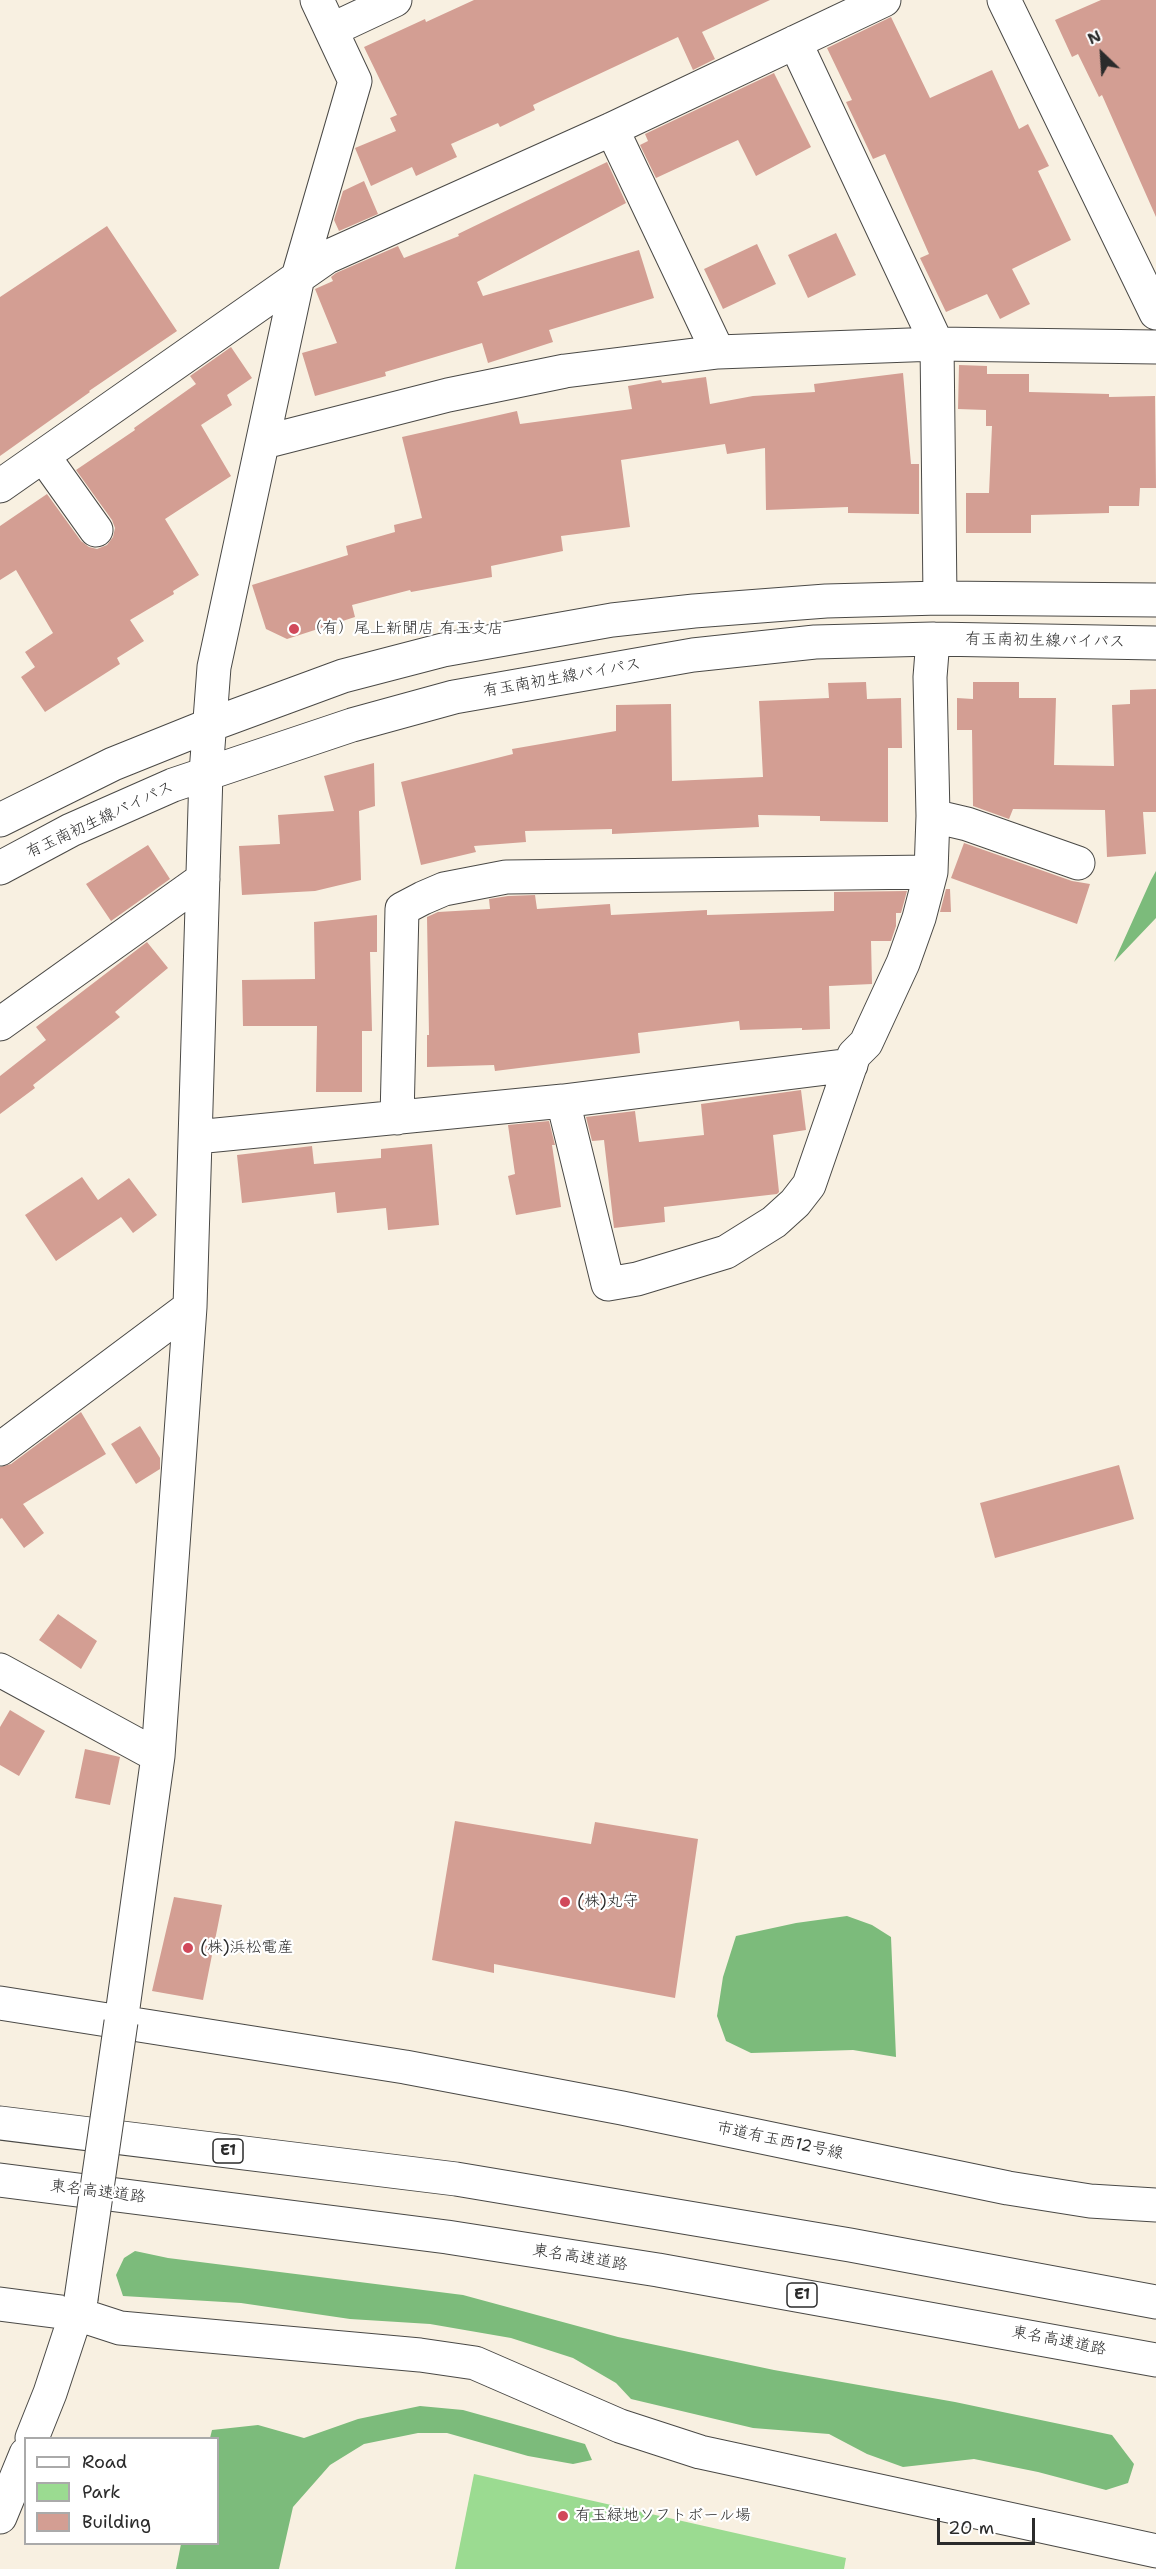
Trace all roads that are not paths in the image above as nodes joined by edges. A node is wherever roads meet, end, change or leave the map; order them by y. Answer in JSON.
{"nodes":[{"id":1,"x":317,"y":0,"type":"edge"},
{"id":2,"x":395,"y":0,"type":"edge"},
{"id":3,"x":884,"y":0,"type":"edge"},
{"id":4,"x":1004,"y":0,"type":"edge"},
{"id":5,"x":331,"y":30,"type":"junction"},
{"id":6,"x":795,"y":42,"type":"junction"},
{"id":7,"x":612,"y":129,"type":"junction"},
{"id":8,"x":298,"y":277,"type":"junction"},
{"id":9,"x":1156,"y":313,"type":"edge"},
{"id":10,"x":936,"y":344,"type":"junction"},
{"id":11,"x":1156,"y":347,"type":"edge"},
{"id":12,"x":718,"y":352,"type":"junction"},
{"id":13,"x":264,"y":442,"type":"junction"},
{"id":14,"x":44,"y":457,"type":"junction"},
{"id":15,"x":0,"y":486,"type":"edge"},
{"id":16,"x":96,"y":530,"type":"dead end"},
{"id":17,"x":940,"y":598,"type":"junction"},
{"id":18,"x":1156,"y":600,"type":"edge"},
{"id":19,"x":933,"y":639,"type":"junction"},
{"id":20,"x":1156,"y":644,"type":"edge"},
{"id":21,"x":210,"y":725,"type":"junction"},
{"id":22,"x":206,"y":773,"type":"junction"},
{"id":23,"x":933,"y":816,"type":"junction"},
{"id":24,"x":0,"y":820,"type":"edge"},
{"id":25,"x":1078,"y":863,"type":"dead end"},
{"id":26,"x":0,"y":868,"type":"edge"},
{"id":27,"x":931,"y":872,"type":"junction"},
{"id":28,"x":203,"y":879,"type":"junction"},
{"id":29,"x":0,"y":1024,"type":"edge"},
{"id":30,"x":851,"y":1065,"type":"junction"},
{"id":31,"x":563,"y":1101,"type":"junction"},
{"id":32,"x":397,"y":1118,"type":"junction"},
{"id":33,"x":196,"y":1137,"type":"junction"},
{"id":34,"x":190,"y":1307,"type":"junction"},
{"id":35,"x":0,"y":1449,"type":"edge"},
{"id":36,"x":0,"y":1670,"type":"edge"},
{"id":37,"x":158,"y":1756,"type":"junction"},
{"id":38,"x":0,"y":2003,"type":"edge"},
{"id":39,"x":121,"y":2022,"type":"junction"},
{"id":40,"x":0,"y":2122,"type":"edge"},
{"id":41,"x":0,"y":2180,"type":"edge"},
{"id":42,"x":1156,"y":2205,"type":"edge"},
{"id":43,"x":1067,"y":2284,"type":"junction"},
{"id":44,"x":1156,"y":2296,"type":"edge"},
{"id":45,"x":1156,"y":2302,"type":"edge"},
{"id":46,"x":0,"y":2304,"type":"edge"},
{"id":47,"x":79,"y":2307,"type":"junction"},
{"id":48,"x":1056,"y":2341,"type":"junction"},
{"id":49,"x":1156,"y":2360,"type":"edge"},
{"id":50,"x":1156,"y":2372,"type":"edge"},
{"id":51,"x":33,"y":2437,"type":"edge"},
{"id":52,"x":24,"y":2459,"type":"edge"},
{"id":53,"x":0,"y":2517,"type":"edge"},
{"id":54,"x":1156,"y":2551,"type":"edge"}],
"edges":[{"from":1,"to":5,"type":"main road"},
{"from":2,"to":5,"type":"main road"},
{"from":3,"to":6,"type":"main road"},
{"from":4,"to":9,"type":"main road"},
{"from":5,"to":8,"type":"main road"},
{"from":6,"to":7,"type":"main road"},
{"from":6,"to":10,"type":"main road"},
{"from":7,"to":8,"type":"main road"},
{"from":7,"to":12,"type":"main road"},
{"from":8,"to":13,"type":"main road"},
{"from":8,"to":14,"type":"main road"},
{"from":10,"to":11,"type":"main road"},
{"from":10,"to":12,"type":"main road"},
{"from":10,"to":17,"type":"main road"},
{"from":12,"to":13,"type":"main road"},
{"from":13,"to":21,"type":"main road"},
{"from":14,"to":15,"type":"main road"},
{"from":14,"to":16,"type":"main road"},
{"from":17,"to":18,"type":"main road"},
{"from":17,"to":21,"type":"main road"},
{"from":19,"to":20,"type":"main road","name":"有玉南初生線バイパス"},
{"from":19,"to":22,"type":"main road","name":"有玉南初生線バイパス"},
{"from":19,"to":23,"type":"main road"},
{"from":21,"to":22,"type":"main road"},
{"from":21,"to":24,"type":"main road"},
{"from":22,"to":26,"type":"main road","name":"有玉南初生線バイパス"},
{"from":22,"to":28,"type":"main road"},
{"from":23,"to":25,"type":"main road"},
{"from":23,"to":27,"type":"main road"},
{"from":27,"to":30,"type":"main road"},
{"from":27,"to":32,"type":"main road"},
{"from":28,"to":29,"type":"main road"},
{"from":28,"to":33,"type":"main road"},
{"from":30,"to":31,"type":"main road"},
{"from":30,"to":31,"type":"main road"},
{"from":31,"to":32,"type":"main road"},
{"from":32,"to":33,"type":"main road"},
{"from":33,"to":34,"type":"main road"},
{"from":34,"to":35,"type":"main road"},
{"from":34,"to":37,"type":"main road"},
{"from":36,"to":37,"type":"main road"},
{"from":37,"to":39,"type":"main road"},
{"from":38,"to":39,"type":"main road","name":"市道有玉西12号線"},
{"from":39,"to":42,"type":"main road","name":"市道有玉西12号線"},
{"from":39,"to":47,"type":"main road","bridge":true},
{"from":40,"to":43,"type":"main road","number":"E1"},
{"from":41,"to":48,"type":"main road","name":"東名高速道路","number":"E1"},
{"from":43,"to":44,"type":"main road"},
{"from":43,"to":45,"type":"main road","number":"E1"},
{"from":46,"to":47,"type":"main road"},
{"from":47,"to":51,"type":"main road"},
{"from":47,"to":54,"type":"main road"},
{"from":48,"to":49,"type":"main road","name":"東名高速道路","number":"E1"},
{"from":48,"to":50,"type":"main road"},
{"from":52,"to":53,"type":"main road"}]}
